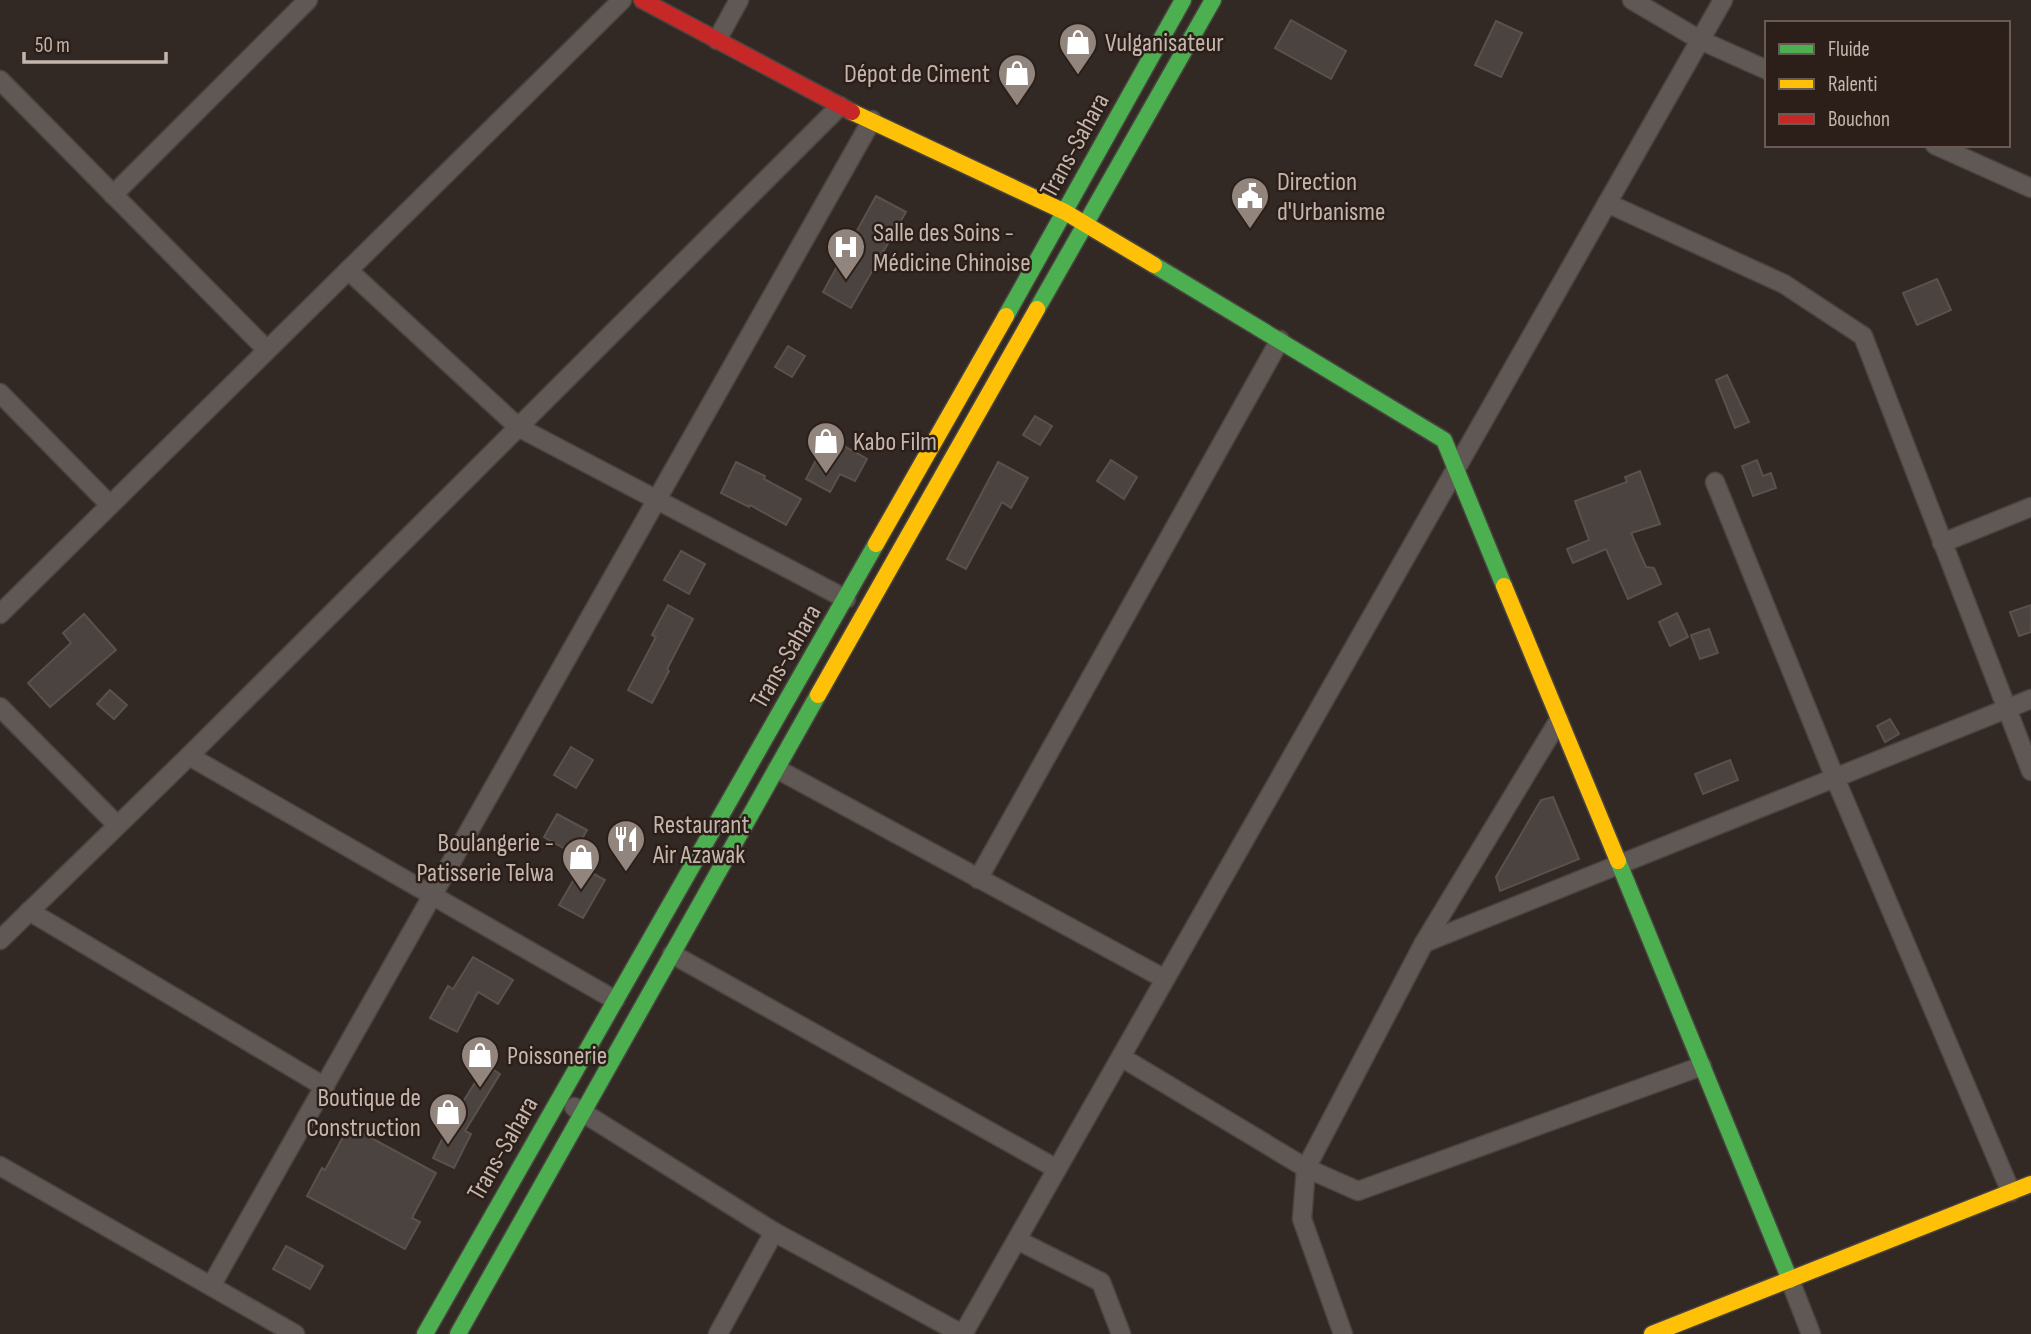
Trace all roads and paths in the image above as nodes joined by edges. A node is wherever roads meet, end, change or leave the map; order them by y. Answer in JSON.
{"nodes":[{"id":1,"x":309,"y":0,"type":"edge"},
{"id":2,"x":621,"y":0,"type":"edge"},
{"id":3,"x":642,"y":0,"type":"edge"},
{"id":4,"x":739,"y":0,"type":"edge"},
{"id":5,"x":1183,"y":0,"type":"edge"},
{"id":6,"x":1213,"y":0,"type":"edge"},
{"id":7,"x":1632,"y":0,"type":"edge"},
{"id":8,"x":1723,"y":0,"type":"edge"},
{"id":9,"x":716,"y":40,"type":"junction"},
{"id":10,"x":1700,"y":40,"type":"junction"},
{"id":11,"x":1765,"y":69,"type":"edge"},
{"id":12,"x":0,"y":80,"type":"edge"},
{"id":13,"x":840,"y":106,"type":"junction"},
{"id":14,"x":872,"y":120,"type":"junction"},
{"id":15,"x":1939,"y":147,"type":"edge"},
{"id":16,"x":2031,"y":188,"type":"edge"},
{"id":17,"x":113,"y":195,"type":"junction"},
{"id":18,"x":1607,"y":203,"type":"junction"},
{"id":19,"x":1065,"y":212,"type":"junction"},
{"id":20,"x":1086,"y":227,"type":"junction"},
{"id":21,"x":348,"y":270,"type":"junction"},
{"id":22,"x":1280,"y":340,"type":"junction"},
{"id":23,"x":267,"y":350,"type":"junction"},
{"id":24,"x":0,"y":393,"type":"edge"},
{"id":25,"x":518,"y":427,"type":"junction"},
{"id":26,"x":1456,"y":469,"type":"junction"},
{"id":27,"x":1715,"y":482,"type":"dead end"},
{"id":28,"x":657,"y":500,"type":"junction"},
{"id":29,"x":110,"y":505,"type":"junction"},
{"id":30,"x":2031,"y":507,"type":"edge"},
{"id":31,"x":1942,"y":543,"type":"junction"},
{"id":32,"x":846,"y":599,"type":"junction"},
{"id":33,"x":0,"y":614,"type":"edge"},
{"id":34,"x":2031,"y":699,"type":"edge"},
{"id":35,"x":0,"y":707,"type":"edge"},
{"id":36,"x":2006,"y":709,"type":"junction"},
{"id":37,"x":1559,"y":720,"type":"junction"},
{"id":38,"x":189,"y":756,"type":"junction"},
{"id":39,"x":777,"y":769,"type":"junction"},
{"id":40,"x":2031,"y":771,"type":"edge"},
{"id":41,"x":1835,"y":778,"type":"junction"},
{"id":42,"x":117,"y":825,"type":"junction"},
{"id":43,"x":1619,"y":864,"type":"junction"},
{"id":44,"x":978,"y":878,"type":"junction"},
{"id":45,"x":434,"y":895,"type":"junction"},
{"id":46,"x":29,"y":911,"type":"junction"},
{"id":47,"x":0,"y":940,"type":"edge"},
{"id":48,"x":1424,"y":943,"type":"junction"},
{"id":49,"x":672,"y":954,"type":"junction"},
{"id":50,"x":1165,"y":979,"type":"junction"},
{"id":51,"x":615,"y":1000,"type":"junction"},
{"id":52,"x":1121,"y":1057,"type":"junction"},
{"id":53,"x":1702,"y":1066,"type":"junction"},
{"id":54,"x":325,"y":1087,"type":"junction"},
{"id":55,"x":559,"y":1098,"type":"junction"},
{"id":56,"x":583,"y":1113,"type":"junction"},
{"id":57,"x":0,"y":1166,"type":"edge"},
{"id":58,"x":1306,"y":1168,"type":"junction"},
{"id":59,"x":1057,"y":1169,"type":"junction"},
{"id":60,"x":2031,"y":1184,"type":"edge"},
{"id":61,"x":2011,"y":1192,"type":"junction"},
{"id":62,"x":774,"y":1232,"type":"junction"},
{"id":63,"x":1017,"y":1240,"type":"junction"},
{"id":64,"x":1790,"y":1280,"type":"junction"},
{"id":65,"x":211,"y":1286,"type":"junction"},
{"id":66,"x":295,"y":1334,"type":"edge"},
{"id":67,"x":425,"y":1334,"type":"edge"},
{"id":68,"x":458,"y":1334,"type":"edge"},
{"id":69,"x":718,"y":1334,"type":"edge"},
{"id":70,"x":963,"y":1334,"type":"edge"},
{"id":71,"x":1121,"y":1334,"type":"edge"},
{"id":72,"x":1343,"y":1334,"type":"edge"},
{"id":73,"x":1652,"y":1334,"type":"edge"},
{"id":74,"x":1811,"y":1334,"type":"edge"}],
"edges":[{"from":1,"to":17,"type":"street"},
{"from":2,"to":21,"type":"street"},
{"from":3,"to":9,"type":"main road"},
{"from":4,"to":9,"type":"street"},
{"from":5,"to":19,"type":"main road","name":"Trans-Sahara"},
{"from":6,"to":20,"type":"main road","name":"Trans-Sahara"},
{"from":7,"to":10,"type":"street"},
{"from":8,"to":10,"type":"street"},
{"from":9,"to":13,"type":"main road"},
{"from":10,"to":11,"type":"street"},
{"from":10,"to":18,"type":"street"},
{"from":12,"to":17,"type":"street"},
{"from":13,"to":14,"type":"main road"},
{"from":13,"to":25,"type":"street"},
{"from":14,"to":19,"type":"main road"},
{"from":14,"to":28,"type":"street"},
{"from":15,"to":16,"type":"street"},
{"from":17,"to":23,"type":"street"},
{"from":18,"to":26,"type":"street"},
{"from":18,"to":31,"type":"street"},
{"from":19,"to":20,"type":"main road"},
{"from":19,"to":32,"type":"main road","name":"Trans-Sahara"},
{"from":20,"to":22,"type":"main road"},
{"from":20,"to":39,"type":"main road","name":"Trans-Sahara"},
{"from":21,"to":23,"type":"street"},
{"from":21,"to":25,"type":"street"},
{"from":22,"to":26,"type":"main road"},
{"from":22,"to":44,"type":"street"},
{"from":23,"to":29,"type":"street"},
{"from":24,"to":29,"type":"street"},
{"from":25,"to":28,"type":"street"},
{"from":25,"to":38,"type":"street"},
{"from":26,"to":37,"type":"main road"},
{"from":26,"to":50,"type":"street"},
{"from":27,"to":41,"type":"street"},
{"from":28,"to":32,"type":"street"},
{"from":28,"to":45,"type":"street"},
{"from":29,"to":33,"type":"street"},
{"from":30,"to":31,"type":"street"},
{"from":31,"to":36,"type":"street"},
{"from":32,"to":51,"type":"main road","name":"Trans-Sahara"},
{"from":34,"to":36,"type":"street"},
{"from":35,"to":42,"type":"street"},
{"from":36,"to":40,"type":"street"},
{"from":36,"to":41,"type":"street"},
{"from":37,"to":43,"type":"main road"},
{"from":37,"to":48,"type":"street"},
{"from":38,"to":42,"type":"street"},
{"from":38,"to":45,"type":"street"},
{"from":39,"to":44,"type":"street"},
{"from":39,"to":49,"type":"main road","name":"Trans-Sahara"},
{"from":41,"to":43,"type":"street"},
{"from":41,"to":61,"type":"street"},
{"from":42,"to":46,"type":"street"},
{"from":43,"to":48,"type":"street"},
{"from":43,"to":53,"type":"main road"},
{"from":44,"to":50,"type":"street"},
{"from":45,"to":51,"type":"street"},
{"from":45,"to":54,"type":"street"},
{"from":46,"to":47,"type":"street"},
{"from":46,"to":54,"type":"street"},
{"from":48,"to":58,"type":"street"},
{"from":49,"to":56,"type":"main road","name":"Trans-Sahara"},
{"from":49,"to":59,"type":"street"},
{"from":50,"to":52,"type":"street"},
{"from":51,"to":55,"type":"main road","name":"Trans-Sahara"},
{"from":52,"to":58,"type":"street"},
{"from":52,"to":59,"type":"street"},
{"from":53,"to":58,"type":"street"},
{"from":53,"to":64,"type":"main road"},
{"from":54,"to":65,"type":"street"},
{"from":55,"to":56,"type":"street"},
{"from":55,"to":67,"type":"main road","name":"Trans-Sahara"},
{"from":56,"to":62,"type":"street"},
{"from":56,"to":68,"type":"main road","name":"Trans-Sahara"},
{"from":57,"to":65,"type":"street"},
{"from":58,"to":72,"type":"street"},
{"from":59,"to":63,"type":"street"},
{"from":60,"to":61,"type":"main road"},
{"from":61,"to":64,"type":"main road"},
{"from":62,"to":69,"type":"street"},
{"from":62,"to":70,"type":"street"},
{"from":63,"to":70,"type":"street"},
{"from":63,"to":71,"type":"street"},
{"from":64,"to":73,"type":"main road"},
{"from":64,"to":74,"type":"street"},
{"from":65,"to":66,"type":"street"}]}
